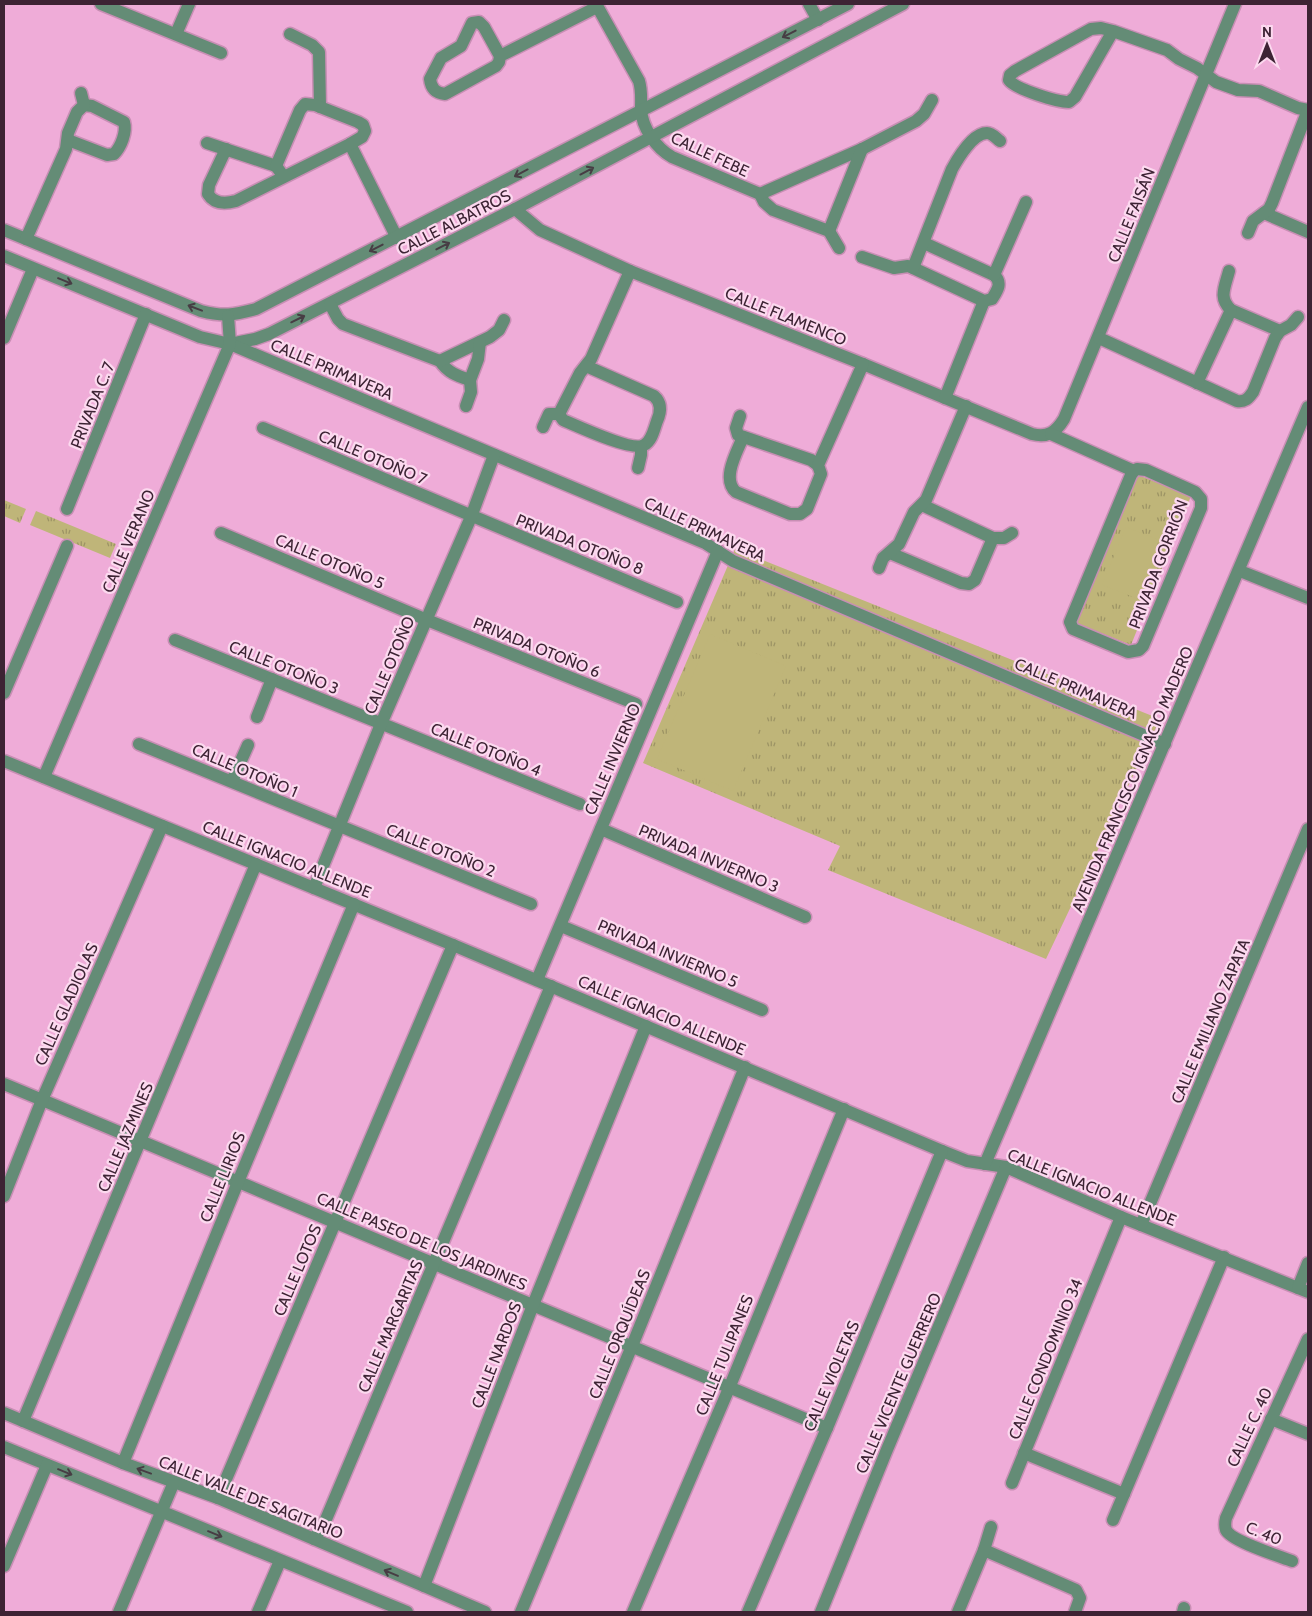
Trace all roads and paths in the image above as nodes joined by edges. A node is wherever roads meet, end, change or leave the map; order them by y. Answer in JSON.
{"nodes":[{"id":1,"x":101,"y":4,"type":"edge"},
{"id":2,"x":189,"y":4,"type":"edge"},
{"id":3,"x":809,"y":4,"type":"edge"},
{"id":4,"x":848,"y":4,"type":"edge"},
{"id":5,"x":903,"y":4,"type":"edge"},
{"id":6,"x":1235,"y":4,"type":"edge"},
{"id":7,"x":596,"y":6,"type":"edge"},
{"id":8,"x":118,"y":7,"type":"edge"},
{"id":9,"x":818,"y":20,"type":"junction"},
{"id":10,"x":1113,"y":30,"type":"junction"},
{"id":11,"x":176,"y":34,"type":"junction"},
{"id":12,"x":290,"y":34,"type":"dead end"},
{"id":13,"x":221,"y":53,"type":"dead end"},
{"id":14,"x":500,"y":56,"type":"junction"},
{"id":15,"x":1206,"y":75,"type":"junction"},
{"id":16,"x":932,"y":100,"type":"dead end"},
{"id":17,"x":320,"y":107,"type":"junction"},
{"id":18,"x":641,"y":110,"type":"junction"},
{"id":19,"x":1308,"y":110,"type":"edge"},
{"id":20,"x":651,"y":137,"type":"junction"},
{"id":21,"x":68,"y":140,"type":"junction"},
{"id":22,"x":1000,"y":141,"type":"dead end"},
{"id":23,"x":207,"y":143,"type":"dead end"},
{"id":24,"x":350,"y":144,"type":"junction"},
{"id":25,"x":226,"y":149,"type":"junction"},
{"id":26,"x":862,"y":149,"type":"junction"},
{"id":27,"x":276,"y":166,"type":"junction"},
{"id":28,"x":284,"y":177,"type":"junction"},
{"id":29,"x":760,"y":194,"type":"junction"},
{"id":30,"x":1026,"y":202,"type":"dead end"},
{"id":31,"x":515,"y":209,"type":"junction"},
{"id":32,"x":1264,"y":213,"type":"junction"},
{"id":33,"x":4,"y":230,"type":"edge"},
{"id":34,"x":829,"y":231,"type":"junction"},
{"id":35,"x":1308,"y":232,"type":"edge"},
{"id":36,"x":1248,"y":233,"type":"dead end"},
{"id":37,"x":397,"y":238,"type":"junction"},
{"id":38,"x":26,"y":239,"type":"junction"},
{"id":39,"x":924,"y":243,"type":"junction"},
{"id":40,"x":838,"y":248,"type":"dead end"},
{"id":41,"x":4,"y":256,"type":"edge"},
{"id":42,"x":862,"y":258,"type":"dead end"},
{"id":43,"x":913,"y":268,"type":"junction"},
{"id":44,"x":33,"y":269,"type":"junction"},
{"id":45,"x":630,"y":271,"type":"junction"},
{"id":46,"x":1229,"y":272,"type":"dead end"},
{"id":47,"x":994,"y":275,"type":"junction"},
{"id":48,"x":984,"y":301,"type":"junction"},
{"id":49,"x":330,"y":304,"type":"junction"},
{"id":50,"x":1231,"y":310,"type":"junction"},
{"id":51,"x":146,"y":314,"type":"junction"},
{"id":52,"x":228,"y":316,"type":"junction"},
{"id":53,"x":1298,"y":317,"type":"dead end"},
{"id":54,"x":504,"y":320,"type":"dead end"},
{"id":55,"x":1280,"y":331,"type":"junction"},
{"id":56,"x":4,"y":338,"type":"edge"},
{"id":57,"x":1099,"y":338,"type":"junction"},
{"id":58,"x":480,"y":342,"type":"junction"},
{"id":59,"x":230,"y":344,"type":"junction"},
{"id":60,"x":440,"y":361,"type":"junction"},
{"id":61,"x":863,"y":364,"type":"junction"},
{"id":62,"x":586,"y":366,"type":"junction"},
{"id":63,"x":470,"y":380,"type":"junction"},
{"id":64,"x":1197,"y":383,"type":"junction"},
{"id":65,"x":945,"y":398,"type":"junction"},
{"id":66,"x":466,"y":406,"type":"dead end"},
{"id":67,"x":966,"y":406,"type":"junction"},
{"id":68,"x":1308,"y":407,"type":"edge"},
{"id":69,"x":559,"y":414,"type":"junction"},
{"id":70,"x":740,"y":416,"type":"dead end"},
{"id":71,"x":543,"y":427,"type":"dead end"},
{"id":72,"x":263,"y":428,"type":"dead end"},
{"id":73,"x":1051,"y":434,"type":"junction"},
{"id":74,"x":743,"y":437,"type":"junction"},
{"id":75,"x":641,"y":447,"type":"junction"},
{"id":76,"x":494,"y":455,"type":"junction"},
{"id":77,"x":818,"y":465,"type":"junction"},
{"id":78,"x":638,"y":468,"type":"dead end"},
{"id":79,"x":1134,"y":471,"type":"junction"},
{"id":80,"x":922,"y":505,"type":"junction"},
{"id":81,"x":67,"y":509,"type":"dead end"},
{"id":82,"x":471,"y":517,"type":"junction"},
{"id":83,"x":221,"y":533,"type":"dead end"},
{"id":84,"x":1012,"y":533,"type":"dead end"},
{"id":85,"x":993,"y":538,"type":"junction"},
{"id":86,"x":66,"y":546,"type":"dead end"},
{"id":87,"x":718,"y":551,"type":"junction"},
{"id":88,"x":890,"y":553,"type":"junction"},
{"id":89,"x":879,"y":568,"type":"dead end"},
{"id":90,"x":1240,"y":571,"type":"junction"},
{"id":91,"x":1308,"y":598,"type":"edge"},
{"id":92,"x":677,"y":602,"type":"dead end"},
{"id":93,"x":427,"y":620,"type":"junction"},
{"id":94,"x":175,"y":640,"type":"dead end"},
{"id":95,"x":272,"y":679,"type":"junction"},
{"id":96,"x":4,"y":694,"type":"edge"},
{"id":97,"x":636,"y":704,"type":"dead end"},
{"id":98,"x":257,"y":718,"type":"dead end"},
{"id":99,"x":381,"y":724,"type":"junction"},
{"id":100,"x":139,"y":744,"type":"dead end"},
{"id":101,"x":1165,"y":744,"type":"junction"},
{"id":102,"x":248,"y":745,"type":"dead end"},
{"id":103,"x":4,"y":761,"type":"edge"},
{"id":104,"x":44,"y":777,"type":"junction"},
{"id":105,"x":232,"y":781,"type":"junction"},
{"id":106,"x":580,"y":804,"type":"dead end"},
{"id":107,"x":162,"y":826,"type":"junction"},
{"id":108,"x":339,"y":826,"type":"junction"},
{"id":109,"x":601,"y":829,"type":"junction"},
{"id":110,"x":1308,"y":829,"type":"edge"},
{"id":111,"x":256,"y":864,"type":"junction"},
{"id":112,"x":314,"y":888,"type":"junction"},
{"id":113,"x":354,"y":904,"type":"junction"},
{"id":114,"x":531,"y":904,"type":"dead end"},
{"id":115,"x":805,"y":917,"type":"dead end"},
{"id":116,"x":561,"y":926,"type":"junction"},
{"id":117,"x":453,"y":945,"type":"junction"},
{"id":118,"x":537,"y":980,"type":"junction"},
{"id":119,"x":551,"y":986,"type":"junction"},
{"id":120,"x":762,"y":1010,"type":"dead end"},
{"id":121,"x":646,"y":1026,"type":"junction"},
{"id":122,"x":745,"y":1067,"type":"junction"},
{"id":123,"x":4,"y":1084,"type":"edge"},
{"id":124,"x":42,"y":1100,"type":"junction"},
{"id":125,"x":844,"y":1109,"type":"junction"},
{"id":126,"x":140,"y":1142,"type":"junction"},
{"id":127,"x":942,"y":1151,"type":"junction"},
{"id":128,"x":985,"y":1164,"type":"junction"},
{"id":129,"x":1006,"y":1167,"type":"junction"},
{"id":130,"x":238,"y":1182,"type":"junction"},
{"id":131,"x":4,"y":1196,"type":"edge"},
{"id":132,"x":1121,"y":1217,"type":"junction"},
{"id":133,"x":335,"y":1223,"type":"junction"},
{"id":134,"x":1141,"y":1225,"type":"junction"},
{"id":135,"x":1224,"y":1257,"type":"junction"},
{"id":136,"x":1308,"y":1263,"type":"edge"},
{"id":137,"x":434,"y":1264,"type":"junction"},
{"id":138,"x":1303,"y":1290,"type":"edge"},
{"id":139,"x":533,"y":1305,"type":"junction"},
{"id":140,"x":1308,"y":1339,"type":"edge"},
{"id":141,"x":632,"y":1346,"type":"junction"},
{"id":142,"x":730,"y":1386,"type":"junction"},
{"id":143,"x":4,"y":1413,"type":"edge"},
{"id":144,"x":1271,"y":1419,"type":"junction"},
{"id":145,"x":23,"y":1421,"type":"junction"},
{"id":146,"x":827,"y":1428,"type":"junction"},
{"id":147,"x":1308,"y":1434,"type":"edge"},
{"id":148,"x":4,"y":1447,"type":"edge"},
{"id":149,"x":1024,"y":1453,"type":"junction"},
{"id":150,"x":123,"y":1463,"type":"junction"},
{"id":151,"x":47,"y":1465,"type":"junction"},
{"id":152,"x":174,"y":1482,"type":"junction"},
{"id":153,"x":1012,"y":1483,"type":"dead end"},
{"id":154,"x":1124,"y":1494,"type":"junction"},
{"id":155,"x":218,"y":1498,"type":"junction"},
{"id":156,"x":160,"y":1512,"type":"junction"},
{"id":157,"x":1113,"y":1520,"type":"dead end"},
{"id":158,"x":991,"y":1527,"type":"dead end"},
{"id":159,"x":1226,"y":1531,"type":"joint"},
{"id":160,"x":314,"y":1539,"type":"junction"},
{"id":161,"x":984,"y":1550,"type":"junction"},
{"id":162,"x":280,"y":1561,"type":"junction"},
{"id":163,"x":1292,"y":1561,"type":"dead end"},
{"id":164,"x":4,"y":1566,"type":"edge"},
{"id":165,"x":424,"y":1586,"type":"junction"},
{"id":166,"x":399,"y":1611,"type":"edge"},
{"id":167,"x":119,"y":1612,"type":"edge"},
{"id":168,"x":258,"y":1612,"type":"edge"},
{"id":169,"x":485,"y":1612,"type":"edge"},
{"id":170,"x":520,"y":1612,"type":"edge"},
{"id":171,"x":633,"y":1612,"type":"edge"},
{"id":172,"x":748,"y":1612,"type":"edge"},
{"id":173,"x":821,"y":1612,"type":"edge"},
{"id":174,"x":958,"y":1612,"type":"edge"},
{"id":175,"x":1075,"y":1612,"type":"edge"}],
"edges":[{"from":1,"to":8,"type":"street"},
{"from":2,"to":11,"type":"street"},
{"from":3,"to":9,"type":"street"},
{"from":4,"to":9,"type":"street","name":"CALLE ALBATROS"},
{"from":5,"to":20,"type":"street","name":"CALLE ALBATROS"},
{"from":6,"to":15,"type":"street","name":"CALLE FAISÁN"},
{"from":7,"to":14,"type":"street"},
{"from":7,"to":18,"type":"street"},
{"from":8,"to":11,"type":"street"},
{"from":9,"to":18,"type":"street","name":"CALLE ALBATROS","one_way":true},
{"from":10,"to":10,"type":"street"},
{"from":10,"to":15,"type":"street"},
{"from":11,"to":13,"type":"street"},
{"from":12,"to":17,"type":"street"},
{"from":14,"to":14,"type":"street"},
{"from":15,"to":19,"type":"street"},
{"from":15,"to":57,"type":"street","name":"CALLE FAISÁN"},
{"from":16,"to":26,"type":"street","name":"CALLE FEBE"},
{"from":17,"to":24,"type":"street"},
{"from":17,"to":27,"type":"street"},
{"from":18,"to":20,"type":"street"},
{"from":18,"to":37,"type":"street","name":"CALLE ALBATROS","one_way":true},
{"from":19,"to":32,"type":"street"},
{"from":20,"to":29,"type":"street","name":"CALLE FEBE"},
{"from":31,"to":20,"type":"street","name":"CALLE ALBATROS","one_way":true},
{"from":21,"to":21,"type":"street"},
{"from":21,"to":38,"type":"street"},
{"from":22,"to":39,"type":"street"},
{"from":23,"to":25,"type":"street"},
{"from":24,"to":28,"type":"street"},
{"from":24,"to":37,"type":"street"},
{"from":25,"to":27,"type":"street"},
{"from":25,"to":28,"type":"street"},
{"from":26,"to":29,"type":"street","name":"CALLE FEBE"},
{"from":26,"to":34,"type":"street"},
{"from":27,"to":28,"type":"street"},
{"from":29,"to":34,"type":"street","name":"CALLE FEBE"},
{"from":30,"to":47,"type":"street"},
{"from":31,"to":45,"type":"street","name":"CALLE FLAMENCO"},
{"from":49,"to":31,"type":"street","name":"CALLE ALBATROS","one_way":true},
{"from":32,"to":35,"type":"street"},
{"from":32,"to":36,"type":"street"},
{"from":33,"to":38,"type":"street","name":"CALLE ALBATROS"},
{"from":34,"to":40,"type":"street"},
{"from":37,"to":52,"type":"street","name":"CALLE ALBATROS","one_way":true},
{"from":52,"to":38,"type":"street","name":"CALLE ALBATROS","one_way":true},
{"from":39,"to":43,"type":"street"},
{"from":39,"to":47,"type":"street"},
{"from":41,"to":44,"type":"street","name":"CALLE ALBATROS"},
{"from":42,"to":43,"type":"street"},
{"from":43,"to":48,"type":"street"},
{"from":44,"to":51,"type":"street","name":"CALLE ALBATROS","one_way":true},
{"from":44,"to":56,"type":"street"},
{"from":45,"to":61,"type":"street","name":"CALLE FLAMENCO"},
{"from":45,"to":62,"type":"street"},
{"from":46,"to":50,"type":"street"},
{"from":47,"to":48,"type":"street"},
{"from":48,"to":65,"type":"street"},
{"from":59,"to":49,"type":"street","name":"CALLE ALBATROS","one_way":true},
{"from":49,"to":60,"type":"street"},
{"from":50,"to":55,"type":"street"},
{"from":50,"to":64,"type":"street"},
{"from":51,"to":59,"type":"street","name":"CALLE ALBATROS"},
{"from":51,"to":81,"type":"street","name":"PRIVADA C. 7"},
{"from":52,"to":59,"type":"street","name":"CALLE VERANO"},
{"from":53,"to":55,"type":"street"},
{"from":54,"to":58,"type":"street"},
{"from":55,"to":64,"type":"street"},
{"from":57,"to":64,"type":"street"},
{"from":57,"to":73,"type":"street","name":"CALLE FAISÁN"},
{"from":58,"to":60,"type":"street"},
{"from":58,"to":63,"type":"street"},
{"from":59,"to":76,"type":"street","name":"CALLE PRIMAVERA"},
{"from":59,"to":104,"type":"street","name":"CALLE VERANO"},
{"from":60,"to":63,"type":"street"},
{"from":61,"to":65,"type":"street","name":"CALLE FLAMENCO"},
{"from":61,"to":77,"type":"street"},
{"from":62,"to":69,"type":"street"},
{"from":62,"to":75,"type":"street"},
{"from":63,"to":66,"type":"street"},
{"from":65,"to":67,"type":"street","name":"CALLE FLAMENCO"},
{"from":67,"to":73,"type":"street","name":"CALLE FLAMENCO"},
{"from":67,"to":80,"type":"street"},
{"from":68,"to":90,"type":"street","name":"AVENIDA FRANCISCO IGNACIO MADERO"},
{"from":69,"to":71,"type":"street"},
{"from":69,"to":75,"type":"street"},
{"from":70,"to":74,"type":"street"},
{"from":72,"to":82,"type":"street","name":"CALLE OTOÑO 7"},
{"from":73,"to":79,"type":"street","name":"PRIVADA GORRIÓN"},
{"from":74,"to":77,"type":"street"},
{"from":74,"to":77,"type":"street"},
{"from":75,"to":78,"type":"street"},
{"from":76,"to":82,"type":"street","name":"CALLE OTOÑO"},
{"from":76,"to":87,"type":"street","name":"CALLE PRIMAVERA"},
{"from":79,"to":79,"type":"street","name":"PRIVADA GORRIÓN"},
{"from":80,"to":85,"type":"street"},
{"from":80,"to":88,"type":"street"},
{"from":82,"to":92,"type":"street","name":"PRIVADA OTOÑO 8"},
{"from":82,"to":93,"type":"street","name":"CALLE OTOÑO"},
{"from":83,"to":93,"type":"street","name":"CALLE OTOÑO 5"},
{"from":84,"to":85,"type":"street"},
{"from":85,"to":88,"type":"street"},
{"from":86,"to":96,"type":"street"},
{"from":87,"to":101,"type":"street","name":"CALLE PRIMAVERA"},
{"from":87,"to":109,"type":"street","name":"CALLE INVIERNO"},
{"from":88,"to":89,"type":"street"},
{"from":90,"to":91,"type":"street"},
{"from":90,"to":101,"type":"street","name":"AVENIDA FRANCISCO IGNACIO MADERO"},
{"from":93,"to":97,"type":"street","name":"PRIVADA OTOÑO 6"},
{"from":93,"to":99,"type":"street","name":"CALLE OTOÑO"},
{"from":94,"to":95,"type":"street","name":"CALLE OTOÑO 3"},
{"from":95,"to":98,"type":"street"},
{"from":95,"to":99,"type":"street","name":"CALLE OTOÑO 3"},
{"from":99,"to":106,"type":"street","name":"CALLE OTOÑO 4"},
{"from":99,"to":108,"type":"street","name":"CALLE OTOÑO"},
{"from":100,"to":105,"type":"street","name":"CALLE OTOÑO 1"},
{"from":101,"to":128,"type":"street","name":"AVENIDA FRANCISCO IGNACIO MADERO"},
{"from":102,"to":105,"type":"street"},
{"from":103,"to":104,"type":"street","name":"CALLE IGNACIO ALLENDE"},
{"from":104,"to":107,"type":"street","name":"CALLE IGNACIO ALLENDE"},
{"from":105,"to":108,"type":"street","name":"CALLE OTOÑO 1"},
{"from":107,"to":111,"type":"street","name":"CALLE IGNACIO ALLENDE"},
{"from":107,"to":124,"type":"street","name":"CALLE GLADIOLAS"},
{"from":108,"to":112,"type":"street","name":"CALLE OTOÑO"},
{"from":108,"to":114,"type":"street","name":"CALLE OTOÑO 2"},
{"from":109,"to":115,"type":"street","name":"PRIVADA INVIERNO 3"},
{"from":109,"to":116,"type":"street","name":"CALLE INVIERNO"},
{"from":110,"to":134,"type":"street","name":"CALLE EMILIANO ZAPATA"},
{"from":111,"to":112,"type":"street","name":"CALLE IGNACIO ALLENDE"},
{"from":111,"to":126,"type":"street","name":"CALLE JAZMINES"},
{"from":112,"to":113,"type":"street","name":"CALLE IGNACIO ALLENDE"},
{"from":113,"to":117,"type":"street","name":"CALLE IGNACIO ALLENDE"},
{"from":113,"to":130,"type":"street","name":"CALLE LIRIOS"},
{"from":116,"to":118,"type":"street","name":"CALLE INVIERNO"},
{"from":116,"to":120,"type":"street","name":"PRIVADA INVIERNO 5"},
{"from":117,"to":118,"type":"street","name":"CALLE IGNACIO ALLENDE"},
{"from":117,"to":133,"type":"street","name":"CALLE LOTOS"},
{"from":118,"to":119,"type":"street","name":"CALLE IGNACIO ALLENDE"},
{"from":119,"to":121,"type":"street","name":"CALLE IGNACIO ALLENDE"},
{"from":119,"to":137,"type":"street","name":"CALLE MARGARITAS"},
{"from":121,"to":122,"type":"street","name":"CALLE IGNACIO ALLENDE"},
{"from":121,"to":139,"type":"street","name":"CALLE NARDOS"},
{"from":122,"to":125,"type":"street","name":"CALLE IGNACIO ALLENDE"},
{"from":122,"to":141,"type":"street","name":"CALLE ORQUÍDEAS"},
{"from":123,"to":124,"type":"street","name":"CALLE PASEO DE LOS JARDINES"},
{"from":124,"to":126,"type":"street","name":"CALLE PASEO DE LOS JARDINES"},
{"from":124,"to":131,"type":"street","name":"CALLE GLADIOLAS"},
{"from":125,"to":127,"type":"street","name":"CALLE IGNACIO ALLENDE"},
{"from":125,"to":142,"type":"street","name":"CALLE TULIPANES"},
{"from":126,"to":130,"type":"street","name":"CALLE PASEO DE LOS JARDINES"},
{"from":126,"to":145,"type":"street","name":"CALLE JAZMINES"},
{"from":127,"to":128,"type":"street","name":"CALLE IGNACIO ALLENDE"},
{"from":127,"to":146,"type":"street","name":"CALLE VIOLETAS"},
{"from":128,"to":129,"type":"street","name":"CALLE IGNACIO ALLENDE"},
{"from":129,"to":132,"type":"street","name":"CALLE IGNACIO ALLENDE"},
{"from":129,"to":173,"type":"street","name":"CALLE VICENTE GUERRERO"},
{"from":130,"to":133,"type":"street","name":"CALLE PASEO DE LOS JARDINES"},
{"from":130,"to":150,"type":"street","name":"CALLE LIRIOS"},
{"from":132,"to":134,"type":"street","name":"CALLE IGNACIO ALLENDE"},
{"from":132,"to":149,"type":"street","name":"CALLE CONDOMINIO 34"},
{"from":133,"to":137,"type":"street","name":"CALLE PASEO DE LOS JARDINES"},
{"from":133,"to":155,"type":"street","name":"CALLE LOTOS"},
{"from":134,"to":135,"type":"street","name":"CALLE IGNACIO ALLENDE"},
{"from":135,"to":138,"type":"street","name":"CALLE IGNACIO ALLENDE"},
{"from":135,"to":154,"type":"street"},
{"from":136,"to":138,"type":"street"},
{"from":137,"to":139,"type":"street","name":"CALLE PASEO DE LOS JARDINES"},
{"from":137,"to":160,"type":"street","name":"CALLE MARGARITAS"},
{"from":139,"to":141,"type":"street","name":"CALLE PASEO DE LOS JARDINES"},
{"from":139,"to":165,"type":"street","name":"CALLE NARDOS"},
{"from":140,"to":144,"type":"street","name":"CALLE C. 40"},
{"from":141,"to":142,"type":"street","name":"CALLE PASEO DE LOS JARDINES"},
{"from":141,"to":170,"type":"street","name":"CALLE ORQUÍDEAS"},
{"from":142,"to":146,"type":"street","name":"CALLE PASEO DE LOS JARDINES"},
{"from":142,"to":171,"type":"street","name":"CALLE TULIPANES"},
{"from":143,"to":145,"type":"street","name":"CALLE VALLE DE SAGITARIO"},
{"from":144,"to":147,"type":"street"},
{"from":144,"to":159,"type":"street","name":"CALLE C. 40"},
{"from":145,"to":150,"type":"street","name":"CALLE VALLE DE SAGITARIO"},
{"from":146,"to":172,"type":"street","name":"CALLE VIOLETAS"},
{"from":148,"to":151,"type":"street"},
{"from":149,"to":153,"type":"street"},
{"from":149,"to":154,"type":"street","name":"CALLE CONDOMINIO 34"},
{"from":152,"to":150,"type":"street","name":"CALLE VALLE DE SAGITARIO","one_way":true},
{"from":151,"to":156,"type":"street","one_way":true},
{"from":151,"to":164,"type":"street"},
{"from":152,"to":155,"type":"street","name":"CALLE VALLE DE SAGITARIO"},
{"from":152,"to":156,"type":"street"},
{"from":154,"to":157,"type":"street"},
{"from":155,"to":160,"type":"street","name":"CALLE VALLE DE SAGITARIO"},
{"from":156,"to":162,"type":"street","one_way":true},
{"from":156,"to":167,"type":"street"},
{"from":158,"to":161,"type":"street"},
{"from":159,"to":163,"type":"street","name":"C. 40"},
{"from":165,"to":160,"type":"street","name":"CALLE VALLE DE SAGITARIO","one_way":true},
{"from":161,"to":174,"type":"street"},
{"from":161,"to":175,"type":"street"},
{"from":162,"to":166,"type":"street"},
{"from":162,"to":168,"type":"street"},
{"from":165,"to":169,"type":"street","name":"CALLE VALLE DE SAGITARIO"}]}
